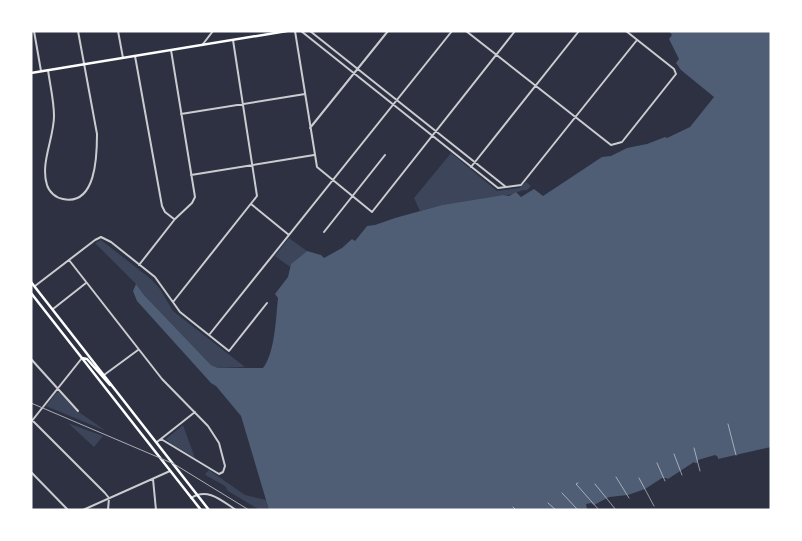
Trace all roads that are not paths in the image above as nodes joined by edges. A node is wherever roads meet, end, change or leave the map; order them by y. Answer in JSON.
{"nodes":[{"id":1,"x":34,"y":31,"type":"edge"},
{"id":2,"x":78,"y":31,"type":"edge"},
{"id":3,"x":118,"y":31,"type":"edge"},
{"id":4,"x":213,"y":31,"type":"edge"},
{"id":5,"x":264,"y":31,"type":"edge"},
{"id":6,"x":287,"y":31,"type":"edge"},
{"id":7,"x":295,"y":31,"type":"edge"},
{"id":8,"x":301,"y":31,"type":"edge"},
{"id":9,"x":310,"y":31,"type":"edge"},
{"id":10,"x":388,"y":31,"type":"edge"},
{"id":11,"x":452,"y":31,"type":"edge"},
{"id":12,"x":466,"y":31,"type":"edge"},
{"id":13,"x":515,"y":31,"type":"edge"},
{"id":14,"x":579,"y":31,"type":"edge"},
{"id":15,"x":626,"y":31,"type":"edge"},
{"id":16,"x":260,"y":36,"type":"junction"},
{"id":17,"x":233,"y":40,"type":"junction"},
{"id":18,"x":636,"y":40,"type":"junction"},
{"id":19,"x":202,"y":45,"type":"junction"},
{"id":20,"x":171,"y":50,"type":"junction"},
{"id":21,"x":135,"y":56,"type":"junction"},
{"id":22,"x":496,"y":56,"type":"junction"},
{"id":23,"x":123,"y":58,"type":"junction"},
{"id":24,"x":83,"y":64,"type":"junction"},
{"id":25,"x":358,"y":69,"type":"junction"},
{"id":26,"x":48,"y":70,"type":"junction"},
{"id":27,"x":41,"y":72,"type":"junction"},
{"id":28,"x":31,"y":73,"type":"edge"},
{"id":29,"x":354,"y":74,"type":"junction"},
{"id":30,"x":535,"y":86,"type":"junction"},
{"id":31,"x":304,"y":94,"type":"junction"},
{"id":32,"x":397,"y":101,"type":"junction"},
{"id":33,"x":243,"y":104,"type":"junction"},
{"id":34,"x":393,"y":105,"type":"junction"},
{"id":35,"x":181,"y":114,"type":"junction"},
{"id":36,"x":574,"y":118,"type":"junction"},
{"id":37,"x":310,"y":128,"type":"junction"},
{"id":38,"x":436,"y":132,"type":"junction"},
{"id":39,"x":432,"y":136,"type":"junction"},
{"id":40,"x":314,"y":155,"type":"junction"},
{"id":41,"x":385,"y":155,"type":"dead end"},
{"id":42,"x":474,"y":163,"type":"junction"},
{"id":43,"x":253,"y":165,"type":"junction"},
{"id":44,"x":471,"y":167,"type":"junction"},
{"id":45,"x":191,"y":175,"type":"junction"},
{"id":46,"x":332,"y":181,"type":"junction"},
{"id":47,"x":506,"y":187,"type":"junction"},
{"id":48,"x":352,"y":196,"type":"junction"},
{"id":49,"x":251,"y":204,"type":"junction"},
{"id":50,"x":175,"y":219,"type":"junction"},
{"id":51,"x":324,"y":232,"type":"dead end"},
{"id":52,"x":289,"y":235,"type":"junction"},
{"id":53,"x":69,"y":260,"type":"junction"},
{"id":54,"x":139,"y":265,"type":"junction"},
{"id":55,"x":31,"y":282,"type":"edge"},
{"id":56,"x":86,"y":283,"type":"junction"},
{"id":57,"x":35,"y":286,"type":"junction"},
{"id":58,"x":31,"y":289,"type":"edge"},
{"id":59,"x":31,"y":293,"type":"edge"},
{"id":60,"x":173,"y":302,"type":"junction"},
{"id":61,"x":267,"y":303,"type":"dead end"},
{"id":62,"x":53,"y":309,"type":"junction"},
{"id":63,"x":210,"y":335,"type":"junction"},
{"id":64,"x":138,"y":350,"type":"junction"},
{"id":65,"x":82,"y":358,"type":"junction"},
{"id":66,"x":31,"y":359,"type":"edge"},
{"id":67,"x":104,"y":376,"type":"junction"},
{"id":68,"x":58,"y":388,"type":"junction"},
{"id":69,"x":117,"y":391,"type":"junction"},
{"id":70,"x":78,"y":411,"type":"dead end"},
{"id":71,"x":196,"y":412,"type":"junction"},
{"id":72,"x":32,"y":420,"type":"edge"},
{"id":73,"x":142,"y":424,"type":"junction"},
{"id":74,"x":137,"y":428,"type":"junction"},
{"id":75,"x":161,"y":439,"type":"junction"},
{"id":76,"x":157,"y":442,"type":"junction"},
{"id":77,"x":170,"y":471,"type":"junction"},
{"id":78,"x":31,"y":472,"type":"edge"},
{"id":79,"x":153,"y":479,"type":"junction"},
{"id":80,"x":197,"y":494,"type":"junction"},
{"id":81,"x":108,"y":498,"type":"junction"},
{"id":82,"x":191,"y":498,"type":"junction"},
{"id":83,"x":68,"y":510,"type":"edge"},
{"id":84,"x":83,"y":510,"type":"edge"},
{"id":85,"x":108,"y":510,"type":"edge"},
{"id":86,"x":156,"y":510,"type":"edge"},
{"id":87,"x":201,"y":510,"type":"edge"},
{"id":88,"x":209,"y":510,"type":"edge"},
{"id":89,"x":236,"y":510,"type":"edge"}],
"edges":[{"from":1,"to":27,"type":"street"},
{"from":2,"to":24,"type":"street"},
{"from":3,"to":23,"type":"street"},
{"from":4,"to":19,"type":"street"},
{"from":5,"to":16,"type":"street"},
{"from":6,"to":16,"type":"main road"},
{"from":7,"to":31,"type":"street"},
{"from":8,"to":29,"type":"street"},
{"from":9,"to":25,"type":"street"},
{"from":10,"to":25,"type":"street"},
{"from":11,"to":32,"type":"street"},
{"from":12,"to":22,"type":"street"},
{"from":13,"to":22,"type":"street"},
{"from":14,"to":30,"type":"street"},
{"from":15,"to":18,"type":"street"},
{"from":16,"to":17,"type":"main road"},
{"from":17,"to":19,"type":"main road"},
{"from":17,"to":33,"type":"street"},
{"from":18,"to":36,"type":"street"},
{"from":18,"to":36,"type":"street"},
{"from":19,"to":20,"type":"main road"},
{"from":20,"to":21,"type":"main road"},
{"from":20,"to":35,"type":"street"},
{"from":21,"to":23,"type":"main road"},
{"from":21,"to":50,"type":"street"},
{"from":22,"to":30,"type":"street"},
{"from":22,"to":38,"type":"street"},
{"from":23,"to":24,"type":"main road"},
{"from":24,"to":26,"type":"main road"},
{"from":24,"to":26,"type":"street"},
{"from":25,"to":29,"type":"street"},
{"from":25,"to":32,"type":"street"},
{"from":26,"to":27,"type":"main road"},
{"from":27,"to":28,"type":"main road"},
{"from":29,"to":34,"type":"street"},
{"from":29,"to":37,"type":"street"},
{"from":30,"to":36,"type":"street"},
{"from":30,"to":42,"type":"street"},
{"from":31,"to":33,"type":"street"},
{"from":31,"to":37,"type":"street"},
{"from":32,"to":34,"type":"street"},
{"from":32,"to":38,"type":"street"},
{"from":33,"to":35,"type":"street"},
{"from":33,"to":43,"type":"street"},
{"from":34,"to":39,"type":"street"},
{"from":34,"to":46,"type":"street"},
{"from":35,"to":45,"type":"street"},
{"from":36,"to":47,"type":"street"},
{"from":37,"to":40,"type":"street"},
{"from":38,"to":39,"type":"street"},
{"from":38,"to":42,"type":"street"},
{"from":39,"to":44,"type":"street"},
{"from":39,"to":48,"type":"street"},
{"from":40,"to":43,"type":"street"},
{"from":40,"to":46,"type":"street"},
{"from":41,"to":48,"type":"street"},
{"from":42,"to":44,"type":"street"},
{"from":42,"to":47,"type":"street"},
{"from":43,"to":45,"type":"street"},
{"from":43,"to":49,"type":"street"},
{"from":44,"to":47,"type":"street"},
{"from":45,"to":50,"type":"street"},
{"from":46,"to":48,"type":"street"},
{"from":46,"to":52,"type":"street"},
{"from":48,"to":51,"type":"street"},
{"from":49,"to":52,"type":"street"},
{"from":49,"to":60,"type":"street"},
{"from":50,"to":54,"type":"street"},
{"from":52,"to":63,"type":"street"},
{"from":53,"to":54,"type":"street"},
{"from":53,"to":56,"type":"street"},
{"from":53,"to":57,"type":"street"},
{"from":54,"to":60,"type":"street"},
{"from":55,"to":57,"type":"main road"},
{"from":56,"to":62,"type":"street"},
{"from":56,"to":64,"type":"street"},
{"from":57,"to":58,"type":"street"},
{"from":57,"to":62,"type":"main road"},
{"from":59,"to":65,"type":"main road"},
{"from":60,"to":63,"type":"street"},
{"from":61,"to":63,"type":"street"},
{"from":62,"to":67,"type":"main road"},
{"from":64,"to":67,"type":"street"},
{"from":64,"to":71,"type":"street"},
{"from":65,"to":68,"type":"street"},
{"from":65,"to":69,"type":"main road"},
{"from":65,"to":74,"type":"main road"},
{"from":66,"to":68,"type":"street"},
{"from":67,"to":69,"type":"main road"},
{"from":68,"to":70,"type":"street"},
{"from":68,"to":72,"type":"street"},
{"from":69,"to":73,"type":"main road"},
{"from":71,"to":75,"type":"street"},
{"from":71,"to":75,"type":"street"},
{"from":72,"to":81,"type":"street"},
{"from":73,"to":74,"type":"street"},
{"from":73,"to":76,"type":"main road"},
{"from":74,"to":77,"type":"main road"},
{"from":75,"to":76,"type":"street"},
{"from":76,"to":80,"type":"main road"},
{"from":77,"to":79,"type":"street"},
{"from":77,"to":82,"type":"main road"},
{"from":78,"to":83,"type":"street"},
{"from":79,"to":81,"type":"street"},
{"from":79,"to":86,"type":"street"},
{"from":80,"to":82,"type":"street"},
{"from":80,"to":88,"type":"main road"},
{"from":80,"to":89,"type":"street"},
{"from":81,"to":84,"type":"street"},
{"from":81,"to":85,"type":"street"},
{"from":82,"to":87,"type":"main road"}]}
